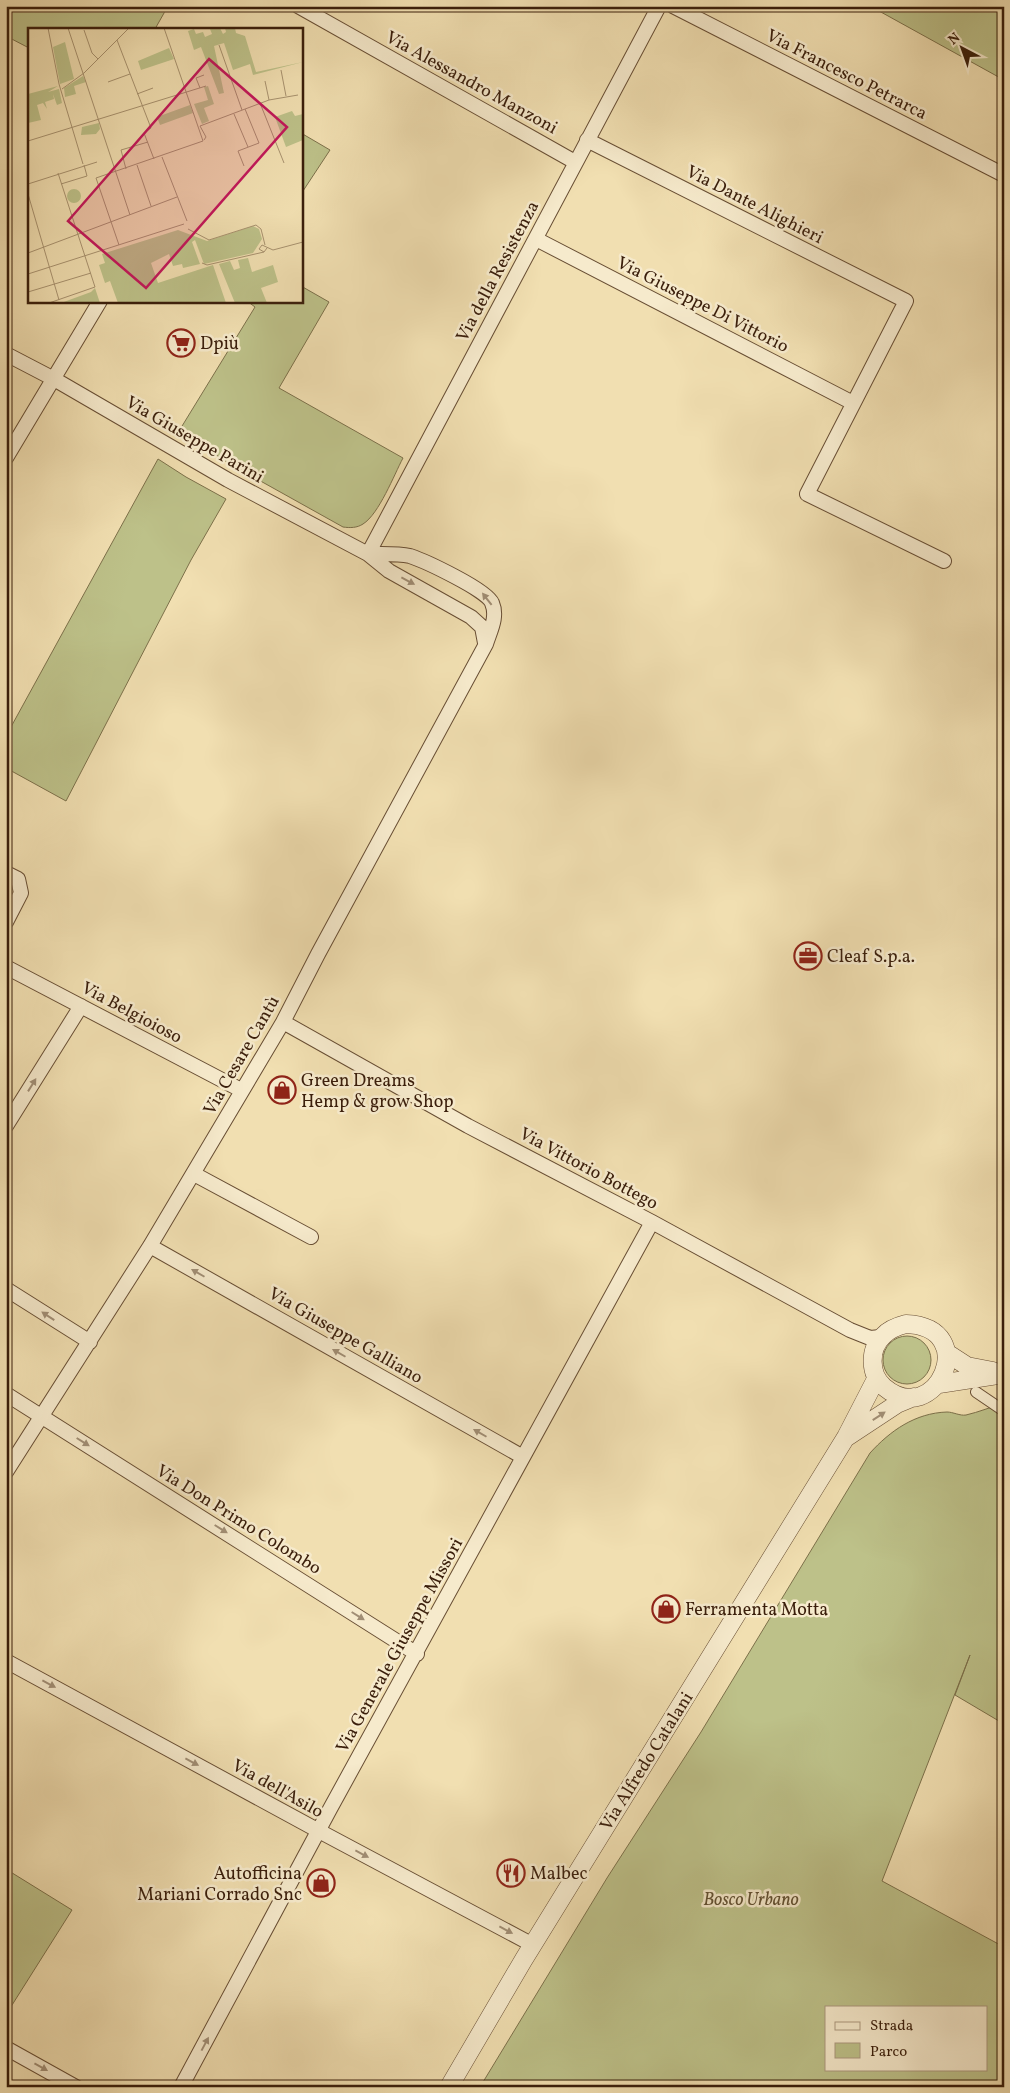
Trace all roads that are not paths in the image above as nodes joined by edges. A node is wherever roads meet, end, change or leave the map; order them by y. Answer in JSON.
{"nodes":[{"id":1,"x":298,"y":6,"type":"edge"},
{"id":2,"x":658,"y":6,"type":"edge"},
{"id":3,"x":673,"y":6,"type":"edge"},
{"id":4,"x":587,"y":140,"type":"junction"},
{"id":5,"x":575,"y":162,"type":"junction"},
{"id":6,"x":1004,"y":176,"type":"edge"},
{"id":7,"x":536,"y":238,"type":"junction"},
{"id":8,"x":99,"y":302,"type":"edge"},
{"id":9,"x":6,"y":354,"type":"edge"},
{"id":10,"x":54,"y":379,"type":"junction"},
{"id":11,"x":853,"y":403,"type":"junction"},
{"id":12,"x":6,"y":458,"type":"edge"},
{"id":13,"x":368,"y":554,"type":"junction"},
{"id":14,"x":944,"y":561,"type":"dead end"},
{"id":15,"x":486,"y":644,"type":"junction"},
{"id":16,"x":6,"y":873,"type":"edge"},
{"id":17,"x":6,"y":922,"type":"edge"},
{"id":18,"x":6,"y":967,"type":"edge"},
{"id":19,"x":81,"y":1006,"type":"junction"},
{"id":20,"x":283,"y":1022,"type":"junction"},
{"id":21,"x":241,"y":1090,"type":"junction"},
{"id":22,"x":6,"y":1126,"type":"edge"},
{"id":23,"x":194,"y":1174,"type":"junction"},
{"id":24,"x":652,"y":1222,"type":"junction"},
{"id":25,"x":311,"y":1237,"type":"dead end"},
{"id":26,"x":150,"y":1246,"type":"junction"},
{"id":27,"x":6,"y":1289,"type":"edge"},
{"id":28,"x":882,"y":1337,"type":"junction"},
{"id":29,"x":90,"y":1342,"type":"junction"},
{"id":30,"x":947,"y":1353,"type":"junction"},
{"id":31,"x":1004,"y":1374,"type":"edge"},
{"id":32,"x":876,"y":1379,"type":"junction"},
{"id":33,"x":939,"y":1384,"type":"junction"},
{"id":34,"x":976,"y":1392,"type":"dead end"},
{"id":35,"x":6,"y":1394,"type":"edge"},
{"id":36,"x":914,"y":1397,"type":"junction"},
{"id":37,"x":1004,"y":1411,"type":"edge"},
{"id":38,"x":42,"y":1416,"type":"junction"},
{"id":39,"x":846,"y":1437,"type":"junction"},
{"id":40,"x":523,"y":1457,"type":"junction"},
{"id":41,"x":6,"y":1472,"type":"edge"},
{"id":42,"x":417,"y":1654,"type":"junction"},
{"id":43,"x":6,"y":1661,"type":"edge"},
{"id":44,"x":319,"y":1831,"type":"junction"},
{"id":45,"x":533,"y":1945,"type":"junction"},
{"id":46,"x":6,"y":2048,"type":"edge"},
{"id":47,"x":76,"y":2087,"type":"edge"},
{"id":48,"x":182,"y":2087,"type":"edge"},
{"id":49,"x":449,"y":2087,"type":"edge"}],
"edges":[{"from":1,"to":5,"type":"street","name":"Via Alessandro Manzoni"},
{"from":2,"to":4,"type":"street","name":"Via della Resistenza"},
{"from":3,"to":6,"type":"street","name":"Via Francesco Petrarca"},
{"from":4,"to":5,"type":"street","name":"Via della Resistenza"},
{"from":4,"to":11,"type":"street","name":"Via Dante Alighieri"},
{"from":5,"to":7,"type":"street","name":"Via della Resistenza"},
{"from":7,"to":11,"type":"street","name":"Via Giuseppe Di Vittorio"},
{"from":7,"to":13,"type":"street","name":"Via della Resistenza"},
{"from":8,"to":10,"type":"street"},
{"from":9,"to":10,"type":"street","name":"Via Giuseppe Parini"},
{"from":10,"to":12,"type":"street"},
{"from":10,"to":13,"type":"street","name":"Via Giuseppe Parini"},
{"from":11,"to":14,"type":"street"},
{"from":13,"to":15,"type":"street","name":"Via Giuseppe Parini","one_way":true},
{"from":15,"to":13,"type":"street","name":"Via Giuseppe Parini","one_way":true},
{"from":15,"to":20,"type":"street","name":"Via Cesare Cantù"},
{"from":16,"to":17,"type":"street"},
{"from":18,"to":19,"type":"street","name":"Via Belgioioso"},
{"from":19,"to":21,"type":"street","name":"Via Belgioioso"},
{"from":22,"to":19,"type":"street","one_way":true},
{"from":20,"to":21,"type":"street","name":"Via Cesare Cantù"},
{"from":20,"to":24,"type":"street","name":"Via Vittorio Bottego"},
{"from":21,"to":23,"type":"street","name":"Via Cesare Cantù"},
{"from":23,"to":25,"type":"street"},
{"from":23,"to":26,"type":"street","name":"Via Cesare Cantù"},
{"from":24,"to":28,"type":"street","name":"Via Vittorio Bottego"},
{"from":24,"to":40,"type":"street","name":"Via Generale Giuseppe Missori"},
{"from":26,"to":29,"type":"street","name":"Via Cesare Cantù"},
{"from":40,"to":26,"type":"street","name":"Via Giuseppe Galliano","one_way":true},
{"from":29,"to":27,"type":"street","one_way":true},
{"from":28,"to":30,"type":"street"},
{"from":28,"to":32,"type":"street"},
{"from":29,"to":38,"type":"street","name":"Via Cesare Cantù"},
{"from":30,"to":31,"type":"street"},
{"from":30,"to":33,"type":"street"},
{"from":31,"to":33,"type":"street"},
{"from":32,"to":36,"type":"street"},
{"from":32,"to":39,"type":"street","name":"Via Alfredo Catalani"},
{"from":33,"to":36,"type":"street"},
{"from":34,"to":37,"type":"street"},
{"from":35,"to":38,"type":"street","name":"Via Don Primo Colombo"},
{"from":39,"to":36,"type":"street","name":"Via Alfredo Catalani","one_way":true},
{"from":38,"to":41,"type":"street","name":"Via Cesare Cantù"},
{"from":38,"to":42,"type":"street","name":"Via Don Primo Colombo","one_way":true},
{"from":39,"to":45,"type":"street","name":"Via Alfredo Catalani"},
{"from":40,"to":42,"type":"street","name":"Via Generale Giuseppe Missori"},
{"from":42,"to":44,"type":"street","name":"Via Generale Giuseppe Missori"},
{"from":43,"to":44,"type":"street","name":"Via dell'Asilo","one_way":true},
{"from":44,"to":45,"type":"street","name":"Via dell'Asilo","one_way":true},
{"from":48,"to":44,"type":"street","name":"Via Generale Giuseppe Missori","one_way":true},
{"from":45,"to":49,"type":"street","name":"Via Alfredo Catalani"},
{"from":46,"to":47,"type":"street","one_way":true}]}
